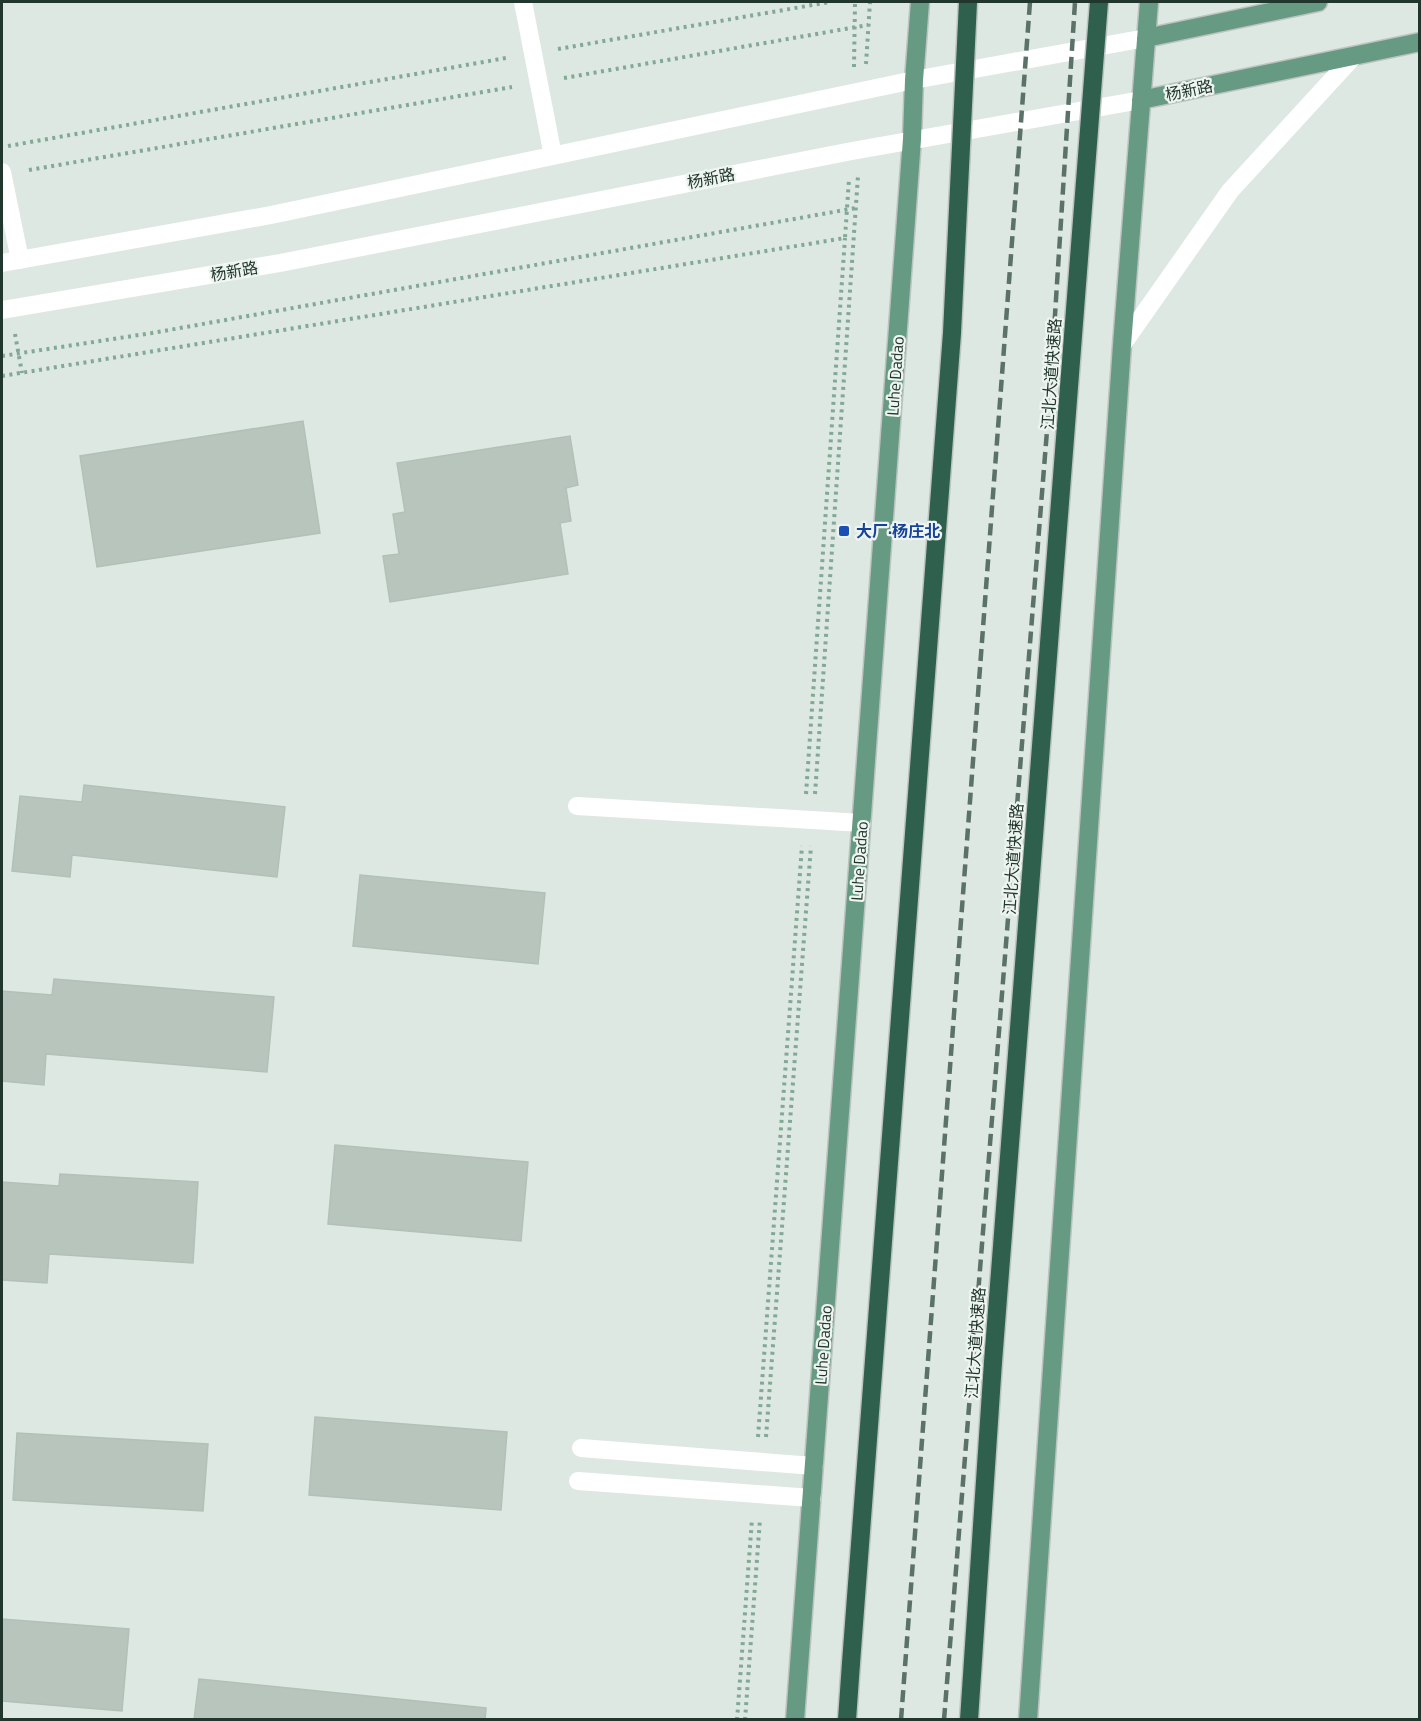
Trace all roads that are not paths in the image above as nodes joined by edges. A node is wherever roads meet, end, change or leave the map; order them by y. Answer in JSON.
{"nodes":[{"id":1,"x":523,"y":2,"type":"edge"},
{"id":2,"x":920,"y":2,"type":"edge"},
{"id":3,"x":968,"y":2,"type":"edge"},
{"id":4,"x":1099,"y":2,"type":"edge"},
{"id":5,"x":1149,"y":2,"type":"edge"},
{"id":6,"x":1318,"y":2,"type":"edge"},
{"id":7,"x":1146,"y":38,"type":"junction"},
{"id":8,"x":1419,"y":42,"type":"edge"},
{"id":9,"x":1354,"y":56,"type":"junction"},
{"id":10,"x":914,"y":80,"type":"junction"},
{"id":11,"x":1142,"y":100,"type":"junction"},
{"id":12,"x":912,"y":139,"type":"junction"},
{"id":13,"x":553,"y":156,"type":"junction"},
{"id":14,"x":2,"y":173,"type":"edge"},
{"id":15,"x":20,"y":260,"type":"junction"},
{"id":16,"x":2,"y":263,"type":"edge"},
{"id":17,"x":2,"y":310,"type":"edge"},
{"id":18,"x":1122,"y":345,"type":"junction"},
{"id":19,"x":577,"y":806,"type":"dead end"},
{"id":20,"x":862,"y":823,"type":"junction"},
{"id":21,"x":581,"y":1448,"type":"dead end"},
{"id":22,"x":814,"y":1466,"type":"junction"},
{"id":23,"x":578,"y":1481,"type":"dead end"},
{"id":24,"x":812,"y":1498,"type":"junction"},
{"id":25,"x":795,"y":1719,"type":"edge"},
{"id":26,"x":847,"y":1719,"type":"edge"},
{"id":27,"x":969,"y":1719,"type":"edge"},
{"id":28,"x":1028,"y":1719,"type":"edge"}],
"edges":[{"from":1,"to":13,"type":"street"},
{"from":2,"to":10,"type":"main road","name":"Luhe Dadao"},
{"from":3,"to":26,"type":"highway","bridge":true},
{"from":4,"to":27,"type":"highway","name":"江北大道快速路","bridge":true},
{"from":5,"to":7,"type":"main road"},
{"from":6,"to":7,"type":"main road"},
{"from":7,"to":10,"type":"street"},
{"from":7,"to":11,"type":"main road"},
{"from":8,"to":9,"type":"main road","name":"杨新路"},
{"from":9,"to":11,"type":"main road","name":"杨新路"},
{"from":9,"to":18,"type":"street"},
{"from":10,"to":12,"type":"main road","name":"Luhe Dadao"},
{"from":10,"to":13,"type":"street"},
{"from":11,"to":12,"type":"street","name":"杨新路"},
{"from":11,"to":18,"type":"main road"},
{"from":12,"to":17,"type":"street","name":"杨新路"},
{"from":12,"to":20,"type":"main road","name":"Luhe Dadao"},
{"from":13,"to":15,"type":"street"},
{"from":14,"to":15,"type":"street"},
{"from":15,"to":16,"type":"street"},
{"from":18,"to":28,"type":"main road"},
{"from":19,"to":20,"type":"street"},
{"from":20,"to":22,"type":"main road","name":"Luhe Dadao"},
{"from":21,"to":22,"type":"street"},
{"from":22,"to":24,"type":"main road","name":"Luhe Dadao"},
{"from":23,"to":24,"type":"street"},
{"from":24,"to":25,"type":"main road","name":"Luhe Dadao"}]}
